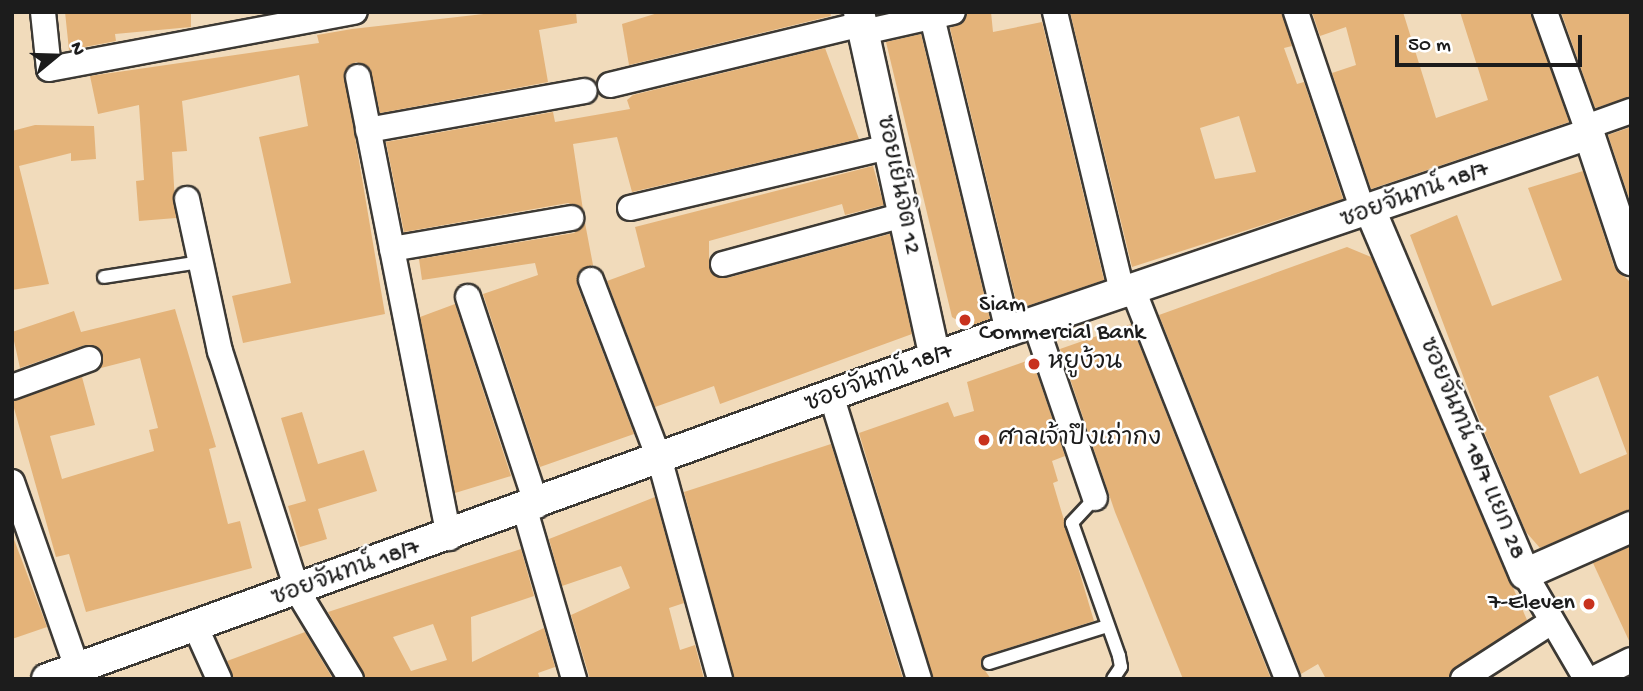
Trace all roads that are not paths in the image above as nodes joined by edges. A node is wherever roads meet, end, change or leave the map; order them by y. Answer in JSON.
{"nodes":[{"id":1,"x":43,"y":12,"type":"edge"},
{"id":2,"x":355,"y":12,"type":"edge"},
{"id":3,"x":1055,"y":12,"type":"edge"},
{"id":4,"x":1296,"y":12,"type":"edge"},
{"id":5,"x":1545,"y":12,"type":"edge"},
{"id":6,"x":942,"y":15,"type":"edge"},
{"id":7,"x":299,"y":17,"type":"edge"},
{"id":8,"x":862,"y":23,"type":"edge"},
{"id":9,"x":358,"y":77,"type":"dead end"},
{"id":10,"x":610,"y":85,"type":"dead end"},
{"id":11,"x":585,"y":91,"type":"dead end"},
{"id":12,"x":1631,"y":111,"type":"edge"},
{"id":13,"x":368,"y":130,"type":"junction"},
{"id":14,"x":1587,"y":131,"type":"junction"},
{"id":15,"x":889,"y":147,"type":"junction"},
{"id":16,"x":187,"y":200,"type":"dead end"},
{"id":17,"x":630,"y":208,"type":"dead end"},
{"id":18,"x":1368,"y":213,"type":"junction"},
{"id":19,"x":903,"y":215,"type":"junction"},
{"id":20,"x":571,"y":218,"type":"dead end"},
{"id":21,"x":392,"y":249,"type":"junction"},
{"id":22,"x":1631,"y":260,"type":"edge"},
{"id":23,"x":200,"y":262,"type":"junction"},
{"id":24,"x":723,"y":264,"type":"dead end"},
{"id":25,"x":104,"y":277,"type":"dead end"},
{"id":26,"x":591,"y":280,"type":"dead end"},
{"id":27,"x":1128,"y":293,"type":"junction"},
{"id":28,"x":468,"y":297,"type":"dead end"},
{"id":29,"x":1021,"y":327,"type":"junction"},
{"id":30,"x":935,"y":357,"type":"junction"},
{"id":31,"x":89,"y":359,"type":"dead end"},
{"id":32,"x":12,"y":387,"type":"edge"},
{"id":33,"x":832,"y":398,"type":"junction"},
{"id":34,"x":660,"y":461,"type":"junction"},
{"id":35,"x":12,"y":482,"type":"edge"},
{"id":36,"x":1095,"y":498,"type":"joint"},
{"id":37,"x":531,"y":508,"type":"junction"},
{"id":38,"x":1631,"y":527,"type":"edge"},
{"id":39,"x":449,"y":538,"type":"junction"},
{"id":40,"x":1525,"y":574,"type":"junction"},
{"id":41,"x":298,"y":592,"type":"junction"},
{"id":42,"x":1550,"y":623,"type":"junction"},
{"id":43,"x":1107,"y":625,"type":"junction"},
{"id":44,"x":196,"y":628,"type":"junction"},
{"id":45,"x":1631,"y":660,"type":"edge"},
{"id":46,"x":989,"y":663,"type":"dead end"},
{"id":47,"x":79,"y":674,"type":"edge"},
{"id":48,"x":47,"y":679,"type":"edge"},
{"id":49,"x":219,"y":679,"type":"edge"},
{"id":50,"x":351,"y":679,"type":"edge"},
{"id":51,"x":574,"y":679,"type":"edge"},
{"id":52,"x":720,"y":679,"type":"edge"},
{"id":53,"x":919,"y":679,"type":"edge"},
{"id":54,"x":1113,"y":679,"type":"edge"},
{"id":55,"x":1287,"y":679,"type":"edge"},
{"id":56,"x":1463,"y":679,"type":"edge"},
{"id":57,"x":1586,"y":679,"type":"edge"},
{"id":58,"x":1593,"y":679,"type":"edge"}],
"edges":[{"from":1,"to":7,"type":"street"},
{"from":2,"to":7,"type":"street"},
{"from":3,"to":27,"type":"street"},
{"from":4,"to":18,"type":"street"},
{"from":5,"to":14,"type":"street"},
{"from":6,"to":8,"type":"street"},
{"from":6,"to":29,"type":"street"},
{"from":8,"to":10,"type":"street"},
{"from":8,"to":15,"type":"street","name":"ซอยเย็นจิต 12"},
{"from":9,"to":13,"type":"street"},
{"from":11,"to":13,"type":"street"},
{"from":12,"to":14,"type":"street"},
{"from":13,"to":21,"type":"street"},
{"from":14,"to":18,"type":"street","name":"ซอยจันทน์ 18/7"},
{"from":14,"to":22,"type":"street"},
{"from":15,"to":17,"type":"street"},
{"from":15,"to":19,"type":"street","name":"ซอยเย็นจิต 12"},
{"from":16,"to":23,"type":"street"},
{"from":18,"to":27,"type":"street","name":"ซอยจันทน์ 18/7"},
{"from":18,"to":40,"type":"street","name":"ซอยจันทน์ 18/7 แยก 28"},
{"from":19,"to":24,"type":"street"},
{"from":19,"to":30,"type":"street","name":"ซอยเย็นจิต 12"},
{"from":20,"to":21,"type":"street"},
{"from":21,"to":39,"type":"street"},
{"from":23,"to":25,"type":"lane"},
{"from":23,"to":41,"type":"street"},
{"from":26,"to":34,"type":"street"},
{"from":27,"to":29,"type":"street","name":"ซอยจันทน์ 18/7"},
{"from":27,"to":55,"type":"street"},
{"from":28,"to":37,"type":"street"},
{"from":29,"to":30,"type":"street","name":"ซอยจันทน์ 18/7"},
{"from":29,"to":36,"type":"street"},
{"from":30,"to":33,"type":"street","name":"ซอยจันทน์ 18/7"},
{"from":31,"to":32,"type":"street"},
{"from":33,"to":34,"type":"street","name":"ซอยจันทน์ 18/7"},
{"from":33,"to":53,"type":"street"},
{"from":34,"to":37,"type":"street","name":"ซอยจันทน์ 18/7"},
{"from":34,"to":52,"type":"street"},
{"from":35,"to":47,"type":"street"},
{"from":36,"to":43,"type":"lane"},
{"from":37,"to":39,"type":"street","name":"ซอยจันทน์ 18/7"},
{"from":37,"to":51,"type":"street"},
{"from":38,"to":40,"type":"street"},
{"from":39,"to":41,"type":"street","name":"ซอยจันทน์ 18/7"},
{"from":40,"to":42,"type":"street","name":"ซอยจันทน์ 18/7 แยก 28"},
{"from":41,"to":44,"type":"street","name":"ซอยจันทน์ 18/7"},
{"from":41,"to":50,"type":"street"},
{"from":42,"to":56,"type":"street"},
{"from":42,"to":57,"type":"street","name":"ซอยจันทน์ 18/7 แยก 28"},
{"from":43,"to":46,"type":"lane"},
{"from":43,"to":54,"type":"lane"},
{"from":44,"to":47,"type":"street","name":"ซอยจันทน์ 18/7"},
{"from":44,"to":49,"type":"street"},
{"from":45,"to":58,"type":"street"},
{"from":47,"to":48,"type":"street","name":"ซอยจันทน์ 18/7"}]}
